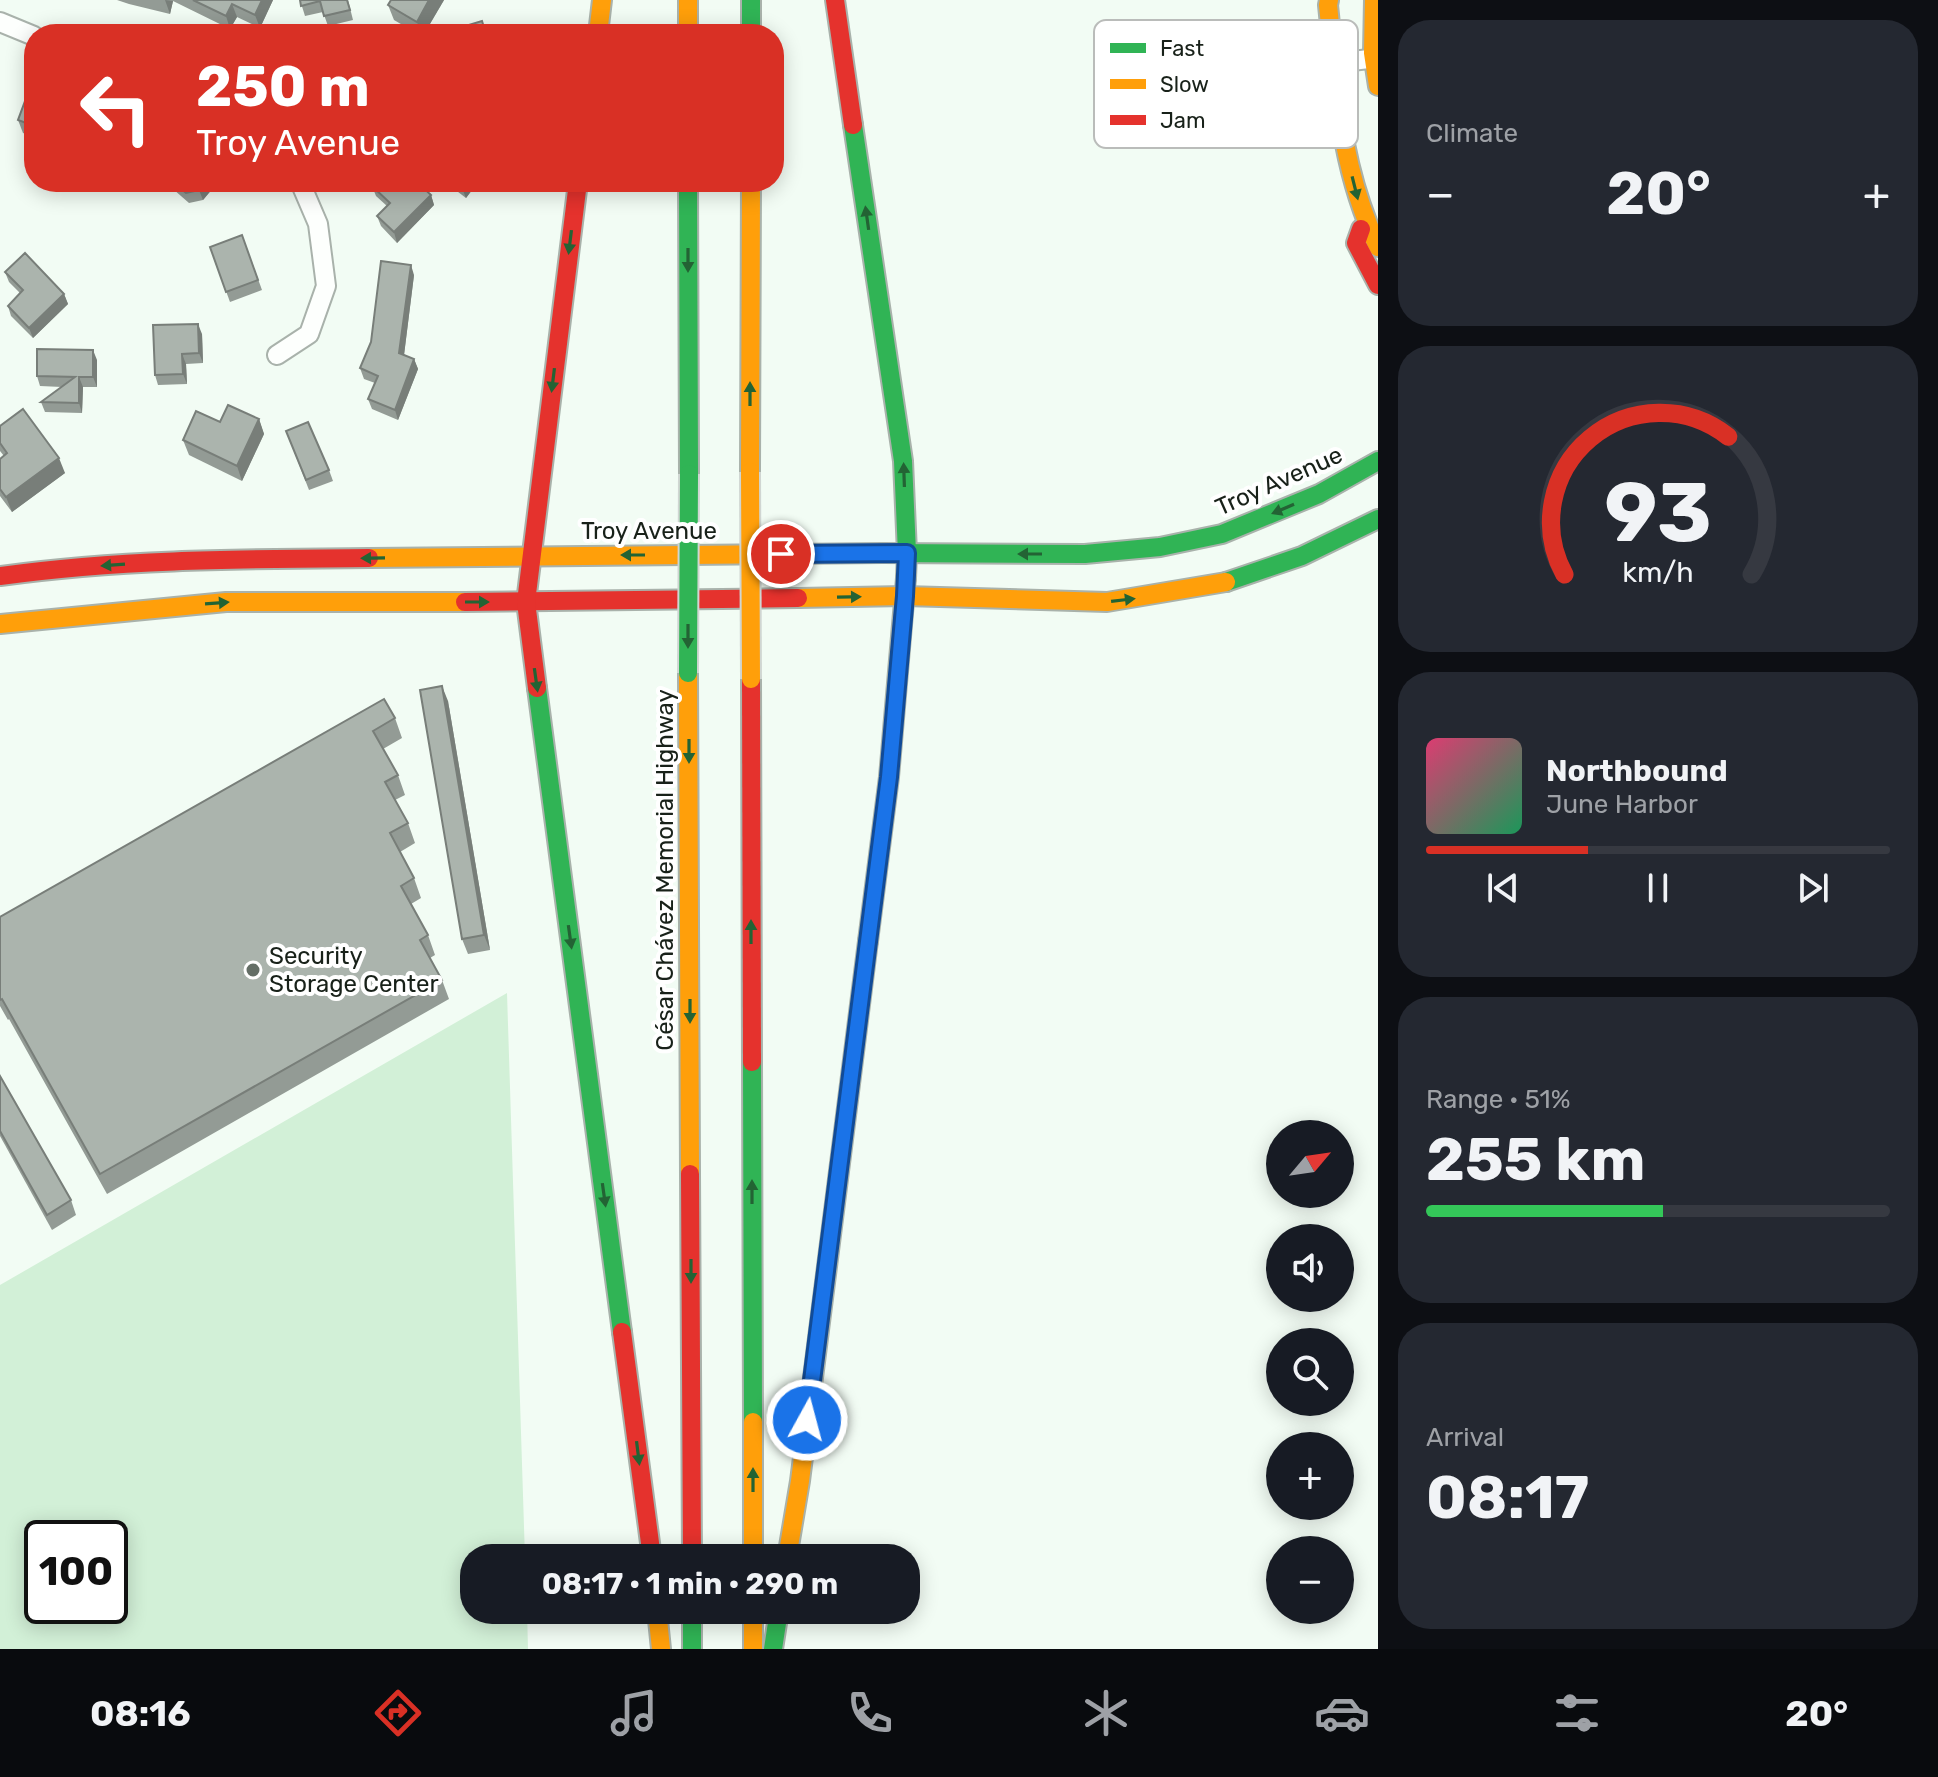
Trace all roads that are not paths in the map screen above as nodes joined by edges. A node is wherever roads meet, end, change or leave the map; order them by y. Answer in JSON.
{"nodes":[{"id":1,"x":602,"y":0,"type":"edge"},
{"id":2,"x":688,"y":0,"type":"edge"},
{"id":3,"x":751,"y":0,"type":"edge"},
{"id":4,"x":835,"y":0,"type":"edge"},
{"id":5,"x":1329,"y":0,"type":"edge"},
{"id":6,"x":1374,"y":0,"type":"edge"},
{"id":7,"x":1330,"y":20,"type":"edge"},
{"id":8,"x":0,"y":22,"type":"edge"},
{"id":9,"x":599,"y":24,"type":"edge"},
{"id":10,"x":688,"y":24,"type":"edge"},
{"id":11,"x":751,"y":24,"type":"edge"},
{"id":12,"x":24,"y":32,"type":"edge"},
{"id":13,"x":1376,"y":58,"type":"edge"},
{"id":14,"x":1378,"y":86,"type":"edge"},
{"id":15,"x":1345,"y":148,"type":"edge"},
{"id":16,"x":304,"y":192,"type":"edge"},
{"id":17,"x":577,"y":192,"type":"edge"},
{"id":18,"x":688,"y":192,"type":"edge"},
{"id":19,"x":751,"y":192,"type":"edge"},
{"id":20,"x":1364,"y":222,"type":"junction"},
{"id":21,"x":1378,"y":247,"type":"edge"},
{"id":22,"x":1378,"y":285,"type":"edge"},
{"id":23,"x":277,"y":355,"type":"dead end"},
{"id":24,"x":1378,"y":442,"type":"edge"},
{"id":25,"x":1378,"y":461,"type":"edge"},
{"id":26,"x":1319,"y":494,"type":"junction"},
{"id":27,"x":1378,"y":519,"type":"edge"},
{"id":28,"x":907,"y":553,"type":"junction"},
{"id":29,"x":531,"y":556,"type":"junction"},
{"id":30,"x":0,"y":576,"type":"edge"},
{"id":31,"x":905,"y":596,"type":"junction"},
{"id":32,"x":526,"y":602,"type":"junction"},
{"id":33,"x":0,"y":624,"type":"edge"},
{"id":34,"x":650,"y":1544,"type":"edge"},
{"id":35,"x":692,"y":1544,"type":"edge"},
{"id":36,"x":753,"y":1544,"type":"edge"},
{"id":37,"x":789,"y":1544,"type":"edge"},
{"id":38,"x":658,"y":1624,"type":"edge"},
{"id":39,"x":692,"y":1624,"type":"edge"},
{"id":40,"x":753,"y":1624,"type":"edge"},
{"id":41,"x":777,"y":1624,"type":"edge"},
{"id":42,"x":661,"y":1649,"type":"edge"},
{"id":43,"x":692,"y":1649,"type":"edge"},
{"id":44,"x":753,"y":1649,"type":"edge"},
{"id":45,"x":773,"y":1649,"type":"edge"}],
"edges":[{"from":1,"to":9,"type":"main road"},
{"from":2,"to":10,"type":"main road"},
{"from":3,"to":11,"type":"main road"},
{"from":28,"to":4,"type":"main road","one_way":true},
{"from":5,"to":7,"type":"main road"},
{"from":6,"to":13,"type":"main road"},
{"from":8,"to":12,"type":"street"},
{"from":13,"to":14,"type":"main road"},
{"from":15,"to":20,"type":"main road","one_way":true},
{"from":16,"to":23,"type":"street"},
{"from":17,"to":29,"type":"main road","one_way":true},
{"from":18,"to":35,"type":"main road","name":"César Chávez Memorial Highway","one_way":true,"bridge":true},
{"from":36,"to":19,"type":"main road","one_way":true,"bridge":true},
{"from":20,"to":21,"type":"main road"},
{"from":20,"to":22,"type":"main road"},
{"from":24,"to":26,"type":"main road"},
{"from":25,"to":26,"type":"main road","name":"Troy Avenue"},
{"from":26,"to":28,"type":"main road","name":"Troy Avenue","one_way":true},
{"from":31,"to":27,"type":"main road","one_way":true},
{"from":28,"to":29,"type":"main road","name":"Troy Avenue","one_way":true},
{"from":28,"to":31,"type":"main road"},
{"from":29,"to":30,"type":"main road","name":"Troy Avenue","one_way":true},
{"from":29,"to":32,"type":"main road"},
{"from":32,"to":31,"type":"main road","one_way":true},
{"from":31,"to":37,"type":"main road"},
{"from":33,"to":32,"type":"main road","one_way":true},
{"from":32,"to":34,"type":"main road","one_way":true},
{"from":38,"to":42,"type":"main road"},
{"from":39,"to":43,"type":"main road"},
{"from":40,"to":44,"type":"main road"},
{"from":41,"to":45,"type":"main road"}]}
